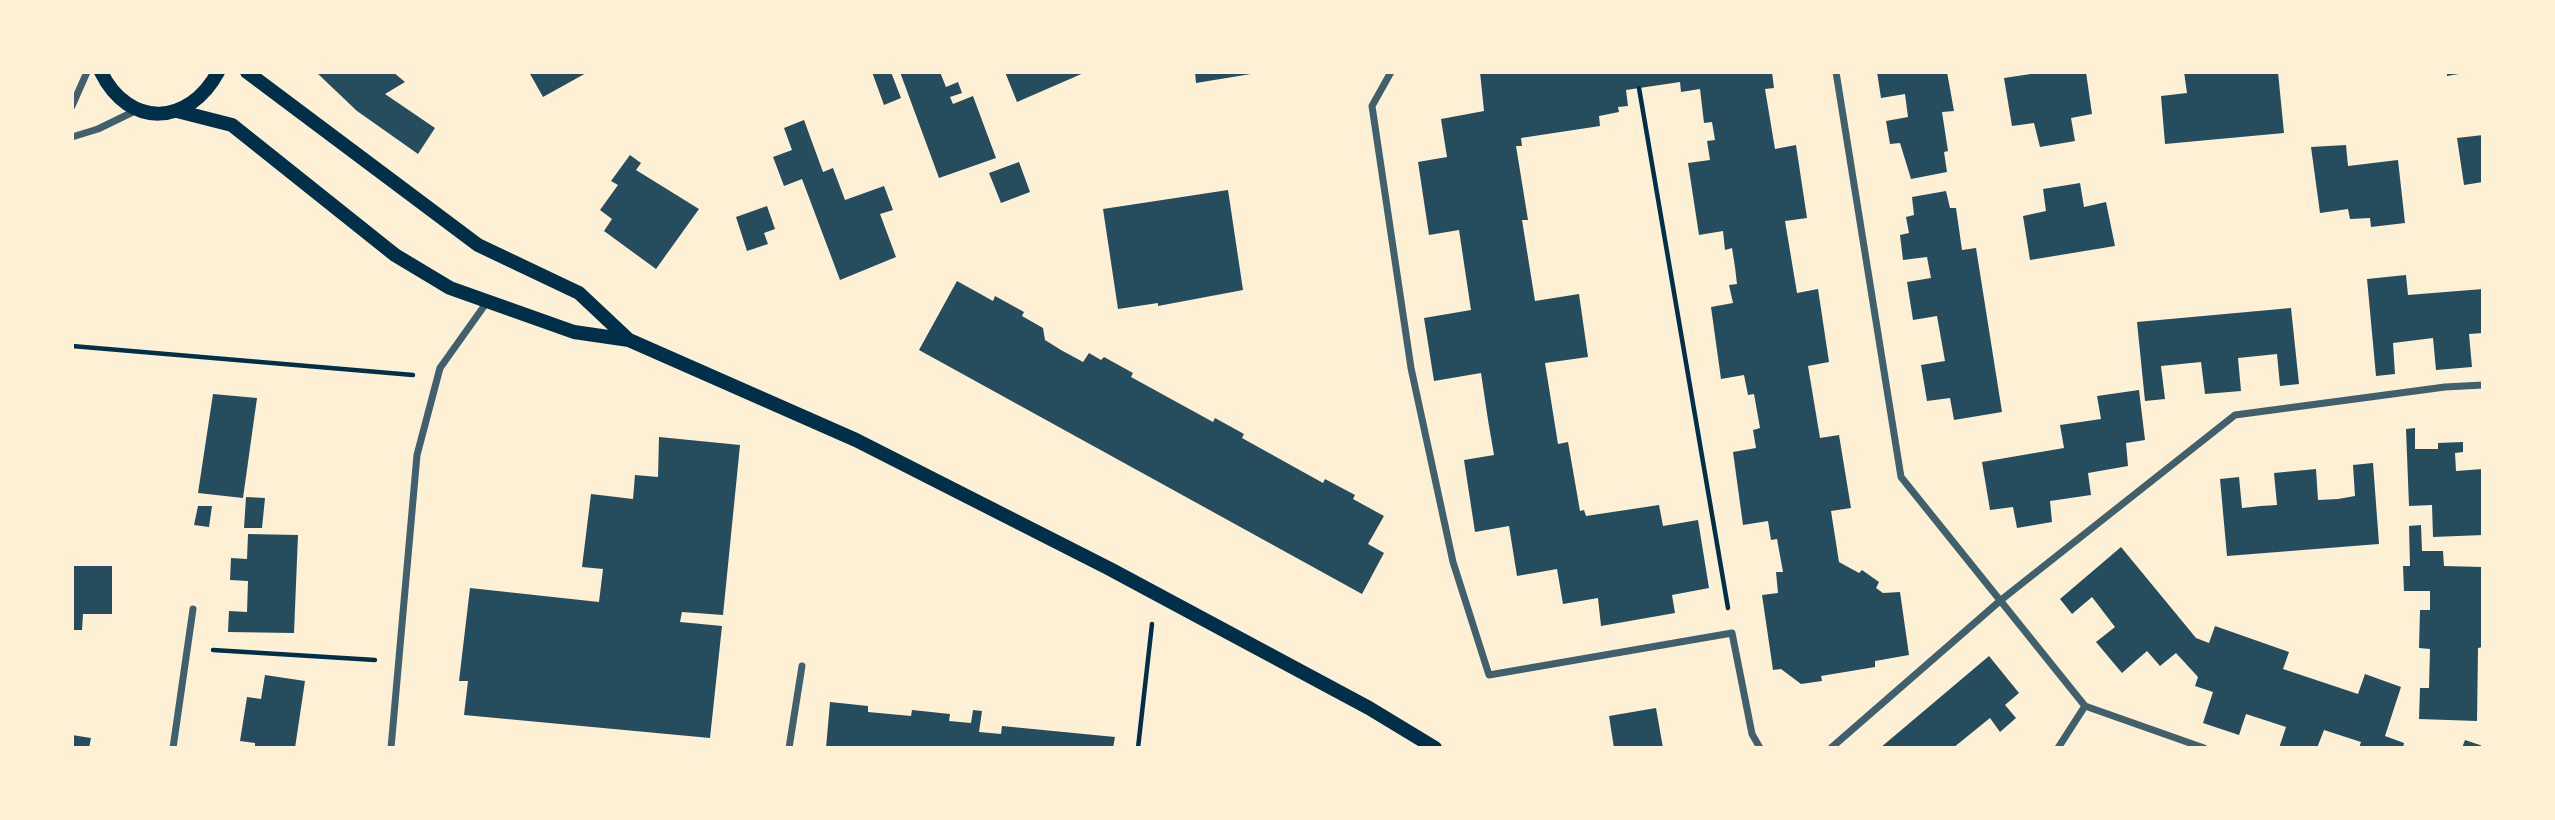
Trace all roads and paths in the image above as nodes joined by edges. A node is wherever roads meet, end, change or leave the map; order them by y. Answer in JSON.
{"nodes":[{"id":1,"x":87,"y":72,"type":"edge"},
{"id":2,"x":101,"y":72,"type":"edge"},
{"id":3,"x":218,"y":72,"type":"edge"},
{"id":4,"x":247,"y":72,"type":"edge"},
{"id":5,"x":1391,"y":72,"type":"edge"},
{"id":6,"x":1836,"y":72,"type":"edge"},
{"id":7,"x":1639,"y":88,"type":"dead end"},
{"id":8,"x":72,"y":107,"type":"edge"},
{"id":9,"x":137,"y":110,"type":"junction"},
{"id":10,"x":177,"y":111,"type":"junction"},
{"id":11,"x":72,"y":137,"type":"edge"},
{"id":12,"x":487,"y":301,"type":"junction"},
{"id":13,"x":629,"y":340,"type":"junction"},
{"id":14,"x":72,"y":346,"type":"edge"},
{"id":15,"x":438,"y":377,"type":"junction"},
{"id":16,"x":2483,"y":386,"type":"edge"},
{"id":17,"x":1156,"y":594,"type":"junction"},
{"id":18,"x":2001,"y":600,"type":"junction"},
{"id":19,"x":193,"y":609,"type":"dead end"},
{"id":20,"x":1732,"y":633,"type":"junction"},
{"id":21,"x":187,"y":648,"type":"junction"},
{"id":22,"x":398,"y":662,"type":"junction"},
{"id":23,"x":802,"y":666,"type":"dead end"},
{"id":24,"x":2085,"y":706,"type":"junction"},
{"id":25,"x":173,"y":748,"type":"edge"},
{"id":26,"x":391,"y":748,"type":"edge"},
{"id":27,"x":789,"y":748,"type":"edge"},
{"id":28,"x":1138,"y":748,"type":"edge"},
{"id":29,"x":1435,"y":748,"type":"edge"},
{"id":30,"x":1760,"y":748,"type":"edge"},
{"id":31,"x":1831,"y":748,"type":"edge"},
{"id":32,"x":2058,"y":748,"type":"edge"},
{"id":33,"x":2204,"y":748,"type":"edge"}],
"edges":[{"from":1,"to":8,"type":"street"},
{"from":2,"to":9,"type":"main road"},
{"from":3,"to":10,"type":"main road"},
{"from":4,"to":13,"type":"main road"},
{"from":5,"to":20,"type":"street"},
{"from":6,"to":18,"type":"street"},
{"from":7,"to":20,"type":"path"},
{"from":9,"to":10,"type":"main road"},
{"from":9,"to":11,"type":"street"},
{"from":10,"to":12,"type":"main road"},
{"from":12,"to":13,"type":"main road"},
{"from":12,"to":15,"type":"street"},
{"from":13,"to":17,"type":"main road"},
{"from":14,"to":15,"type":"path"},
{"from":15,"to":22,"type":"street"},
{"from":16,"to":18,"type":"street"},
{"from":17,"to":28,"type":"path"},
{"from":17,"to":29,"type":"main road"},
{"from":18,"to":24,"type":"street"},
{"from":18,"to":31,"type":"street"},
{"from":19,"to":21,"type":"street"},
{"from":20,"to":30,"type":"street"},
{"from":21,"to":22,"type":"path"},
{"from":21,"to":25,"type":"street"},
{"from":22,"to":26,"type":"street"},
{"from":23,"to":27,"type":"street"},
{"from":24,"to":32,"type":"street"},
{"from":24,"to":33,"type":"street"}]}
